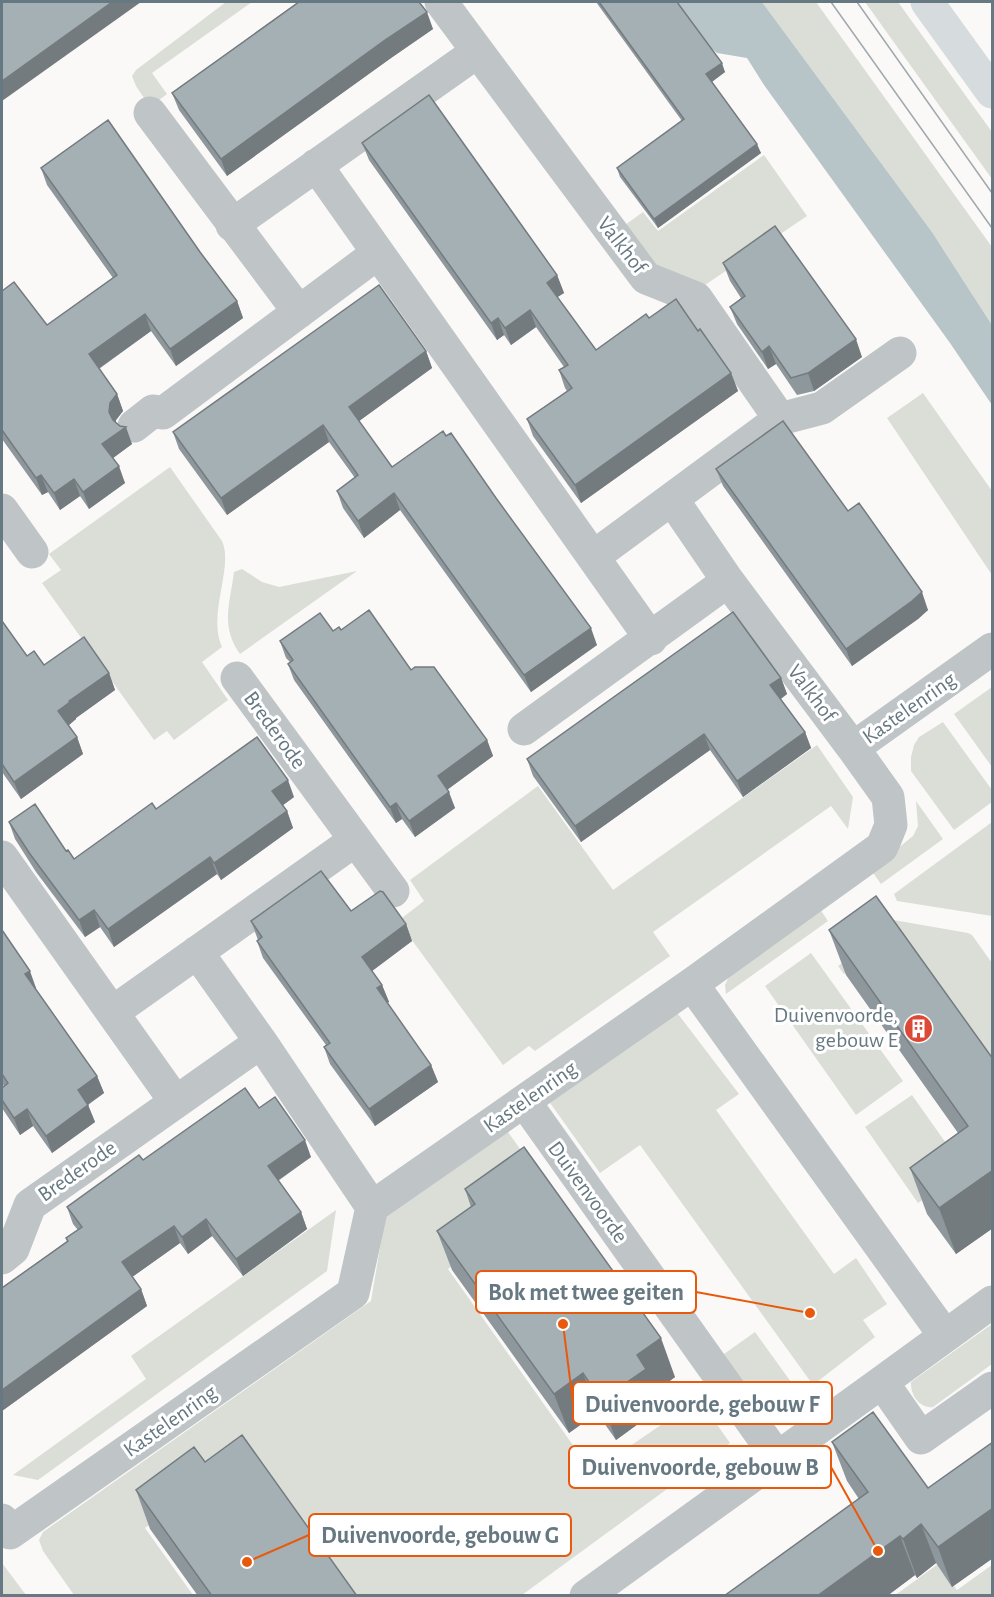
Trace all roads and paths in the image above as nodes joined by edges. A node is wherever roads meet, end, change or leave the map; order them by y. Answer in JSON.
{"nodes":[{"id":1,"x":441,"y":2,"type":"edge"},
{"id":2,"x":927,"y":2,"type":"edge"},
{"id":3,"x":477,"y":52,"type":"junction"},
{"id":4,"x":993,"y":92,"type":"edge"},
{"id":5,"x":150,"y":113,"type":"dead end"},
{"id":6,"x":316,"y":165,"type":"junction"},
{"id":7,"x":232,"y":225,"type":"junction"},
{"id":8,"x":378,"y":253,"type":"junction"},
{"id":9,"x":298,"y":312,"type":"junction"},
{"id":10,"x":900,"y":353,"type":"dead end"},
{"id":11,"x":780,"y":419,"type":"junction"},
{"id":12,"x":134,"y":426,"type":"dead end"},
{"id":13,"x":672,"y":499,"type":"junction"},
{"id":14,"x":2,"y":510,"type":"edge"},
{"id":15,"x":32,"y":552,"type":"dead end"},
{"id":16,"x":593,"y":556,"type":"junction"},
{"id":17,"x":728,"y":581,"type":"junction"},
{"id":18,"x":651,"y":639,"type":"junction"},
{"id":19,"x":993,"y":649,"type":"edge"},
{"id":20,"x":237,"y":678,"type":"dead end"},
{"id":21,"x":524,"y":729,"type":"dead end"},
{"id":22,"x":853,"y":748,"type":"junction"},
{"id":23,"x":354,"y":841,"type":"junction"},
{"id":24,"x":2,"y":857,"type":"edge"},
{"id":25,"x":393,"y":891,"type":"dead end"},
{"id":26,"x":197,"y":952,"type":"junction"},
{"id":27,"x":692,"y":984,"type":"junction"},
{"id":28,"x":113,"y":1012,"type":"junction"},
{"id":29,"x":261,"y":1042,"type":"junction"},
{"id":30,"x":175,"y":1101,"type":"junction"},
{"id":31,"x":524,"y":1101,"type":"junction"},
{"id":32,"x":372,"y":1207,"type":"junction"},
{"id":33,"x":2,"y":1258,"type":"edge"},
{"id":34,"x":993,"y":1302,"type":"edge"},
{"id":35,"x":945,"y":1336,"type":"junction"},
{"id":36,"x":882,"y":1382,"type":"junction"},
{"id":37,"x":993,"y":1388,"type":"edge"},
{"id":38,"x":777,"y":1457,"type":"junction"},
{"id":39,"x":2,"y":1520,"type":"edge"},
{"id":40,"x":586,"y":1596,"type":"edge"}],
"edges":[{"from":1,"to":3,"type":"street","name":"Valkhof"},
{"from":2,"to":4,"type":"street"},
{"from":3,"to":6,"type":"street"},
{"from":3,"to":11,"type":"street","name":"Valkhof"},
{"from":5,"to":7,"type":"street"},
{"from":6,"to":7,"type":"street"},
{"from":6,"to":8,"type":"street"},
{"from":7,"to":9,"type":"street"},
{"from":8,"to":9,"type":"street"},
{"from":8,"to":16,"type":"street"},
{"from":9,"to":12,"type":"street"},
{"from":10,"to":11,"type":"street"},
{"from":11,"to":13,"type":"street"},
{"from":13,"to":16,"type":"street"},
{"from":13,"to":17,"type":"street","name":"Valkhof"},
{"from":14,"to":15,"type":"street"},
{"from":16,"to":18,"type":"street"},
{"from":17,"to":18,"type":"street"},
{"from":17,"to":22,"type":"street","name":"Valkhof"},
{"from":18,"to":21,"type":"street"},
{"from":19,"to":22,"type":"street","name":"Kastelenring"},
{"from":20,"to":23,"type":"street","name":"Brederode"},
{"from":22,"to":27,"type":"street","name":"Kastelenring"},
{"from":23,"to":25,"type":"street","name":"Brederode"},
{"from":23,"to":26,"type":"street"},
{"from":24,"to":28,"type":"street"},
{"from":26,"to":28,"type":"street"},
{"from":26,"to":29,"type":"street"},
{"from":27,"to":31,"type":"street","name":"Kastelenring"},
{"from":27,"to":35,"type":"street"},
{"from":28,"to":30,"type":"street"},
{"from":29,"to":30,"type":"street","name":"Brederode"},
{"from":29,"to":32,"type":"street"},
{"from":30,"to":33,"type":"street","name":"Brederode"},
{"from":31,"to":32,"type":"street","name":"Kastelenring"},
{"from":31,"to":38,"type":"street","name":"Duivenvoorde"},
{"from":32,"to":39,"type":"street","name":"Kastelenring"},
{"from":34,"to":35,"type":"street"},
{"from":35,"to":36,"type":"street"},
{"from":36,"to":37,"type":"street"},
{"from":36,"to":38,"type":"street"},
{"from":38,"to":40,"type":"street"}]}
